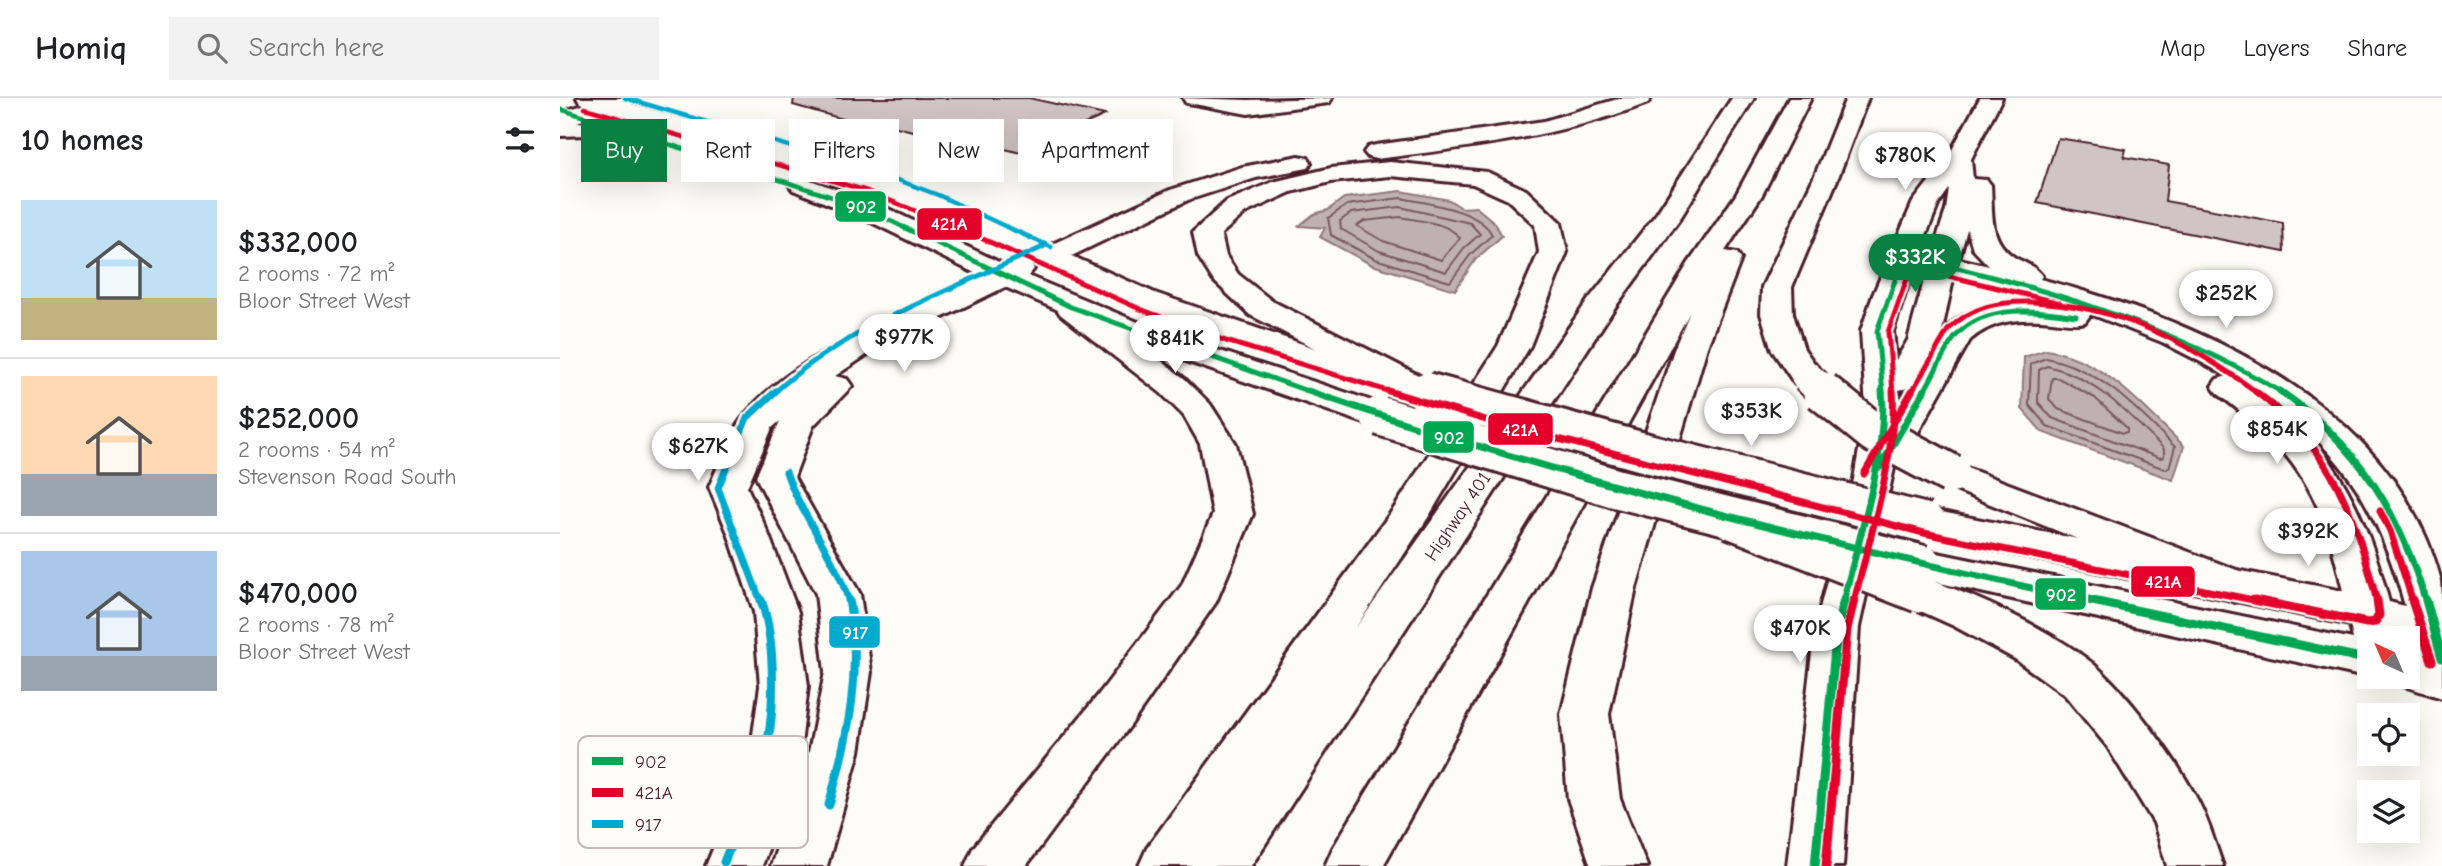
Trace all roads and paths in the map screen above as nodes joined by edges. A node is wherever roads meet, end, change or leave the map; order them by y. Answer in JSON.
{"nodes":[{"id":1,"x":1194,"y":98,"type":"edge"},
{"id":2,"x":1321,"y":98,"type":"edge"},
{"id":3,"x":1640,"y":98,"type":"edge"},
{"id":4,"x":1743,"y":98,"type":"edge"},
{"id":5,"x":1800,"y":98,"type":"edge"},
{"id":6,"x":1857,"y":98,"type":"edge"},
{"id":7,"x":1991,"y":98,"type":"edge"},
{"id":8,"x":584,"y":108,"type":"edge"},
{"id":9,"x":1962,"y":154,"type":"junction"},
{"id":10,"x":1749,"y":195,"type":"junction"},
{"id":11,"x":1047,"y":257,"type":"junction"},
{"id":12,"x":1902,"y":260,"type":"junction"},
{"id":13,"x":1942,"y":269,"type":"junction"},
{"id":14,"x":1013,"y":281,"type":"junction"},
{"id":15,"x":2081,"y":299,"type":"junction"},
{"id":16,"x":1071,"y":307,"type":"junction"},
{"id":17,"x":2120,"y":326,"type":"junction"},
{"id":18,"x":1426,"y":392,"type":"junction"},
{"id":19,"x":1884,"y":409,"type":"junction"},
{"id":20,"x":1873,"y":479,"type":"junction"},
{"id":21,"x":1922,"y":579,"type":"junction"},
{"id":22,"x":2235,"y":586,"type":"junction"},
{"id":23,"x":2372,"y":626,"type":"edge"},
{"id":24,"x":2420,"y":636,"type":"edge"},
{"id":25,"x":2439,"y":640,"type":"edge"},
{"id":26,"x":2357,"y":658,"type":"edge"},
{"id":27,"x":2420,"y":673,"type":"edge"},
{"id":28,"x":2442,"y":679,"type":"edge"},
{"id":29,"x":777,"y":736,"type":"edge"},
{"id":30,"x":808,"y":837,"type":"edge"},
{"id":31,"x":741,"y":848,"type":"edge"},
{"id":32,"x":805,"y":848,"type":"edge"},
{"id":33,"x":734,"y":866,"type":"edge"},
{"id":34,"x":799,"y":866,"type":"edge"},
{"id":35,"x":993,"y":866,"type":"edge"},
{"id":36,"x":1167,"y":866,"type":"edge"},
{"id":37,"x":1219,"y":866,"type":"edge"},
{"id":38,"x":1353,"y":866,"type":"edge"},
{"id":39,"x":1619,"y":866,"type":"edge"},
{"id":40,"x":1815,"y":866,"type":"edge"},
{"id":41,"x":2195,"y":866,"type":"edge"}],
"edges":[{"from":1,"to":2,"type":"main road"},
{"from":3,"to":11,"type":"main road"},
{"from":4,"to":37,"type":"main road","name":"Highway 401"},
{"from":5,"to":10,"type":"main road"},
{"from":6,"to":22,"type":"main road","bridge":true},
{"from":7,"to":9,"type":"main road"},
{"from":8,"to":11,"type":"main road"},
{"from":8,"to":14,"type":"main road"},
{"from":9,"to":12,"type":"main road"},
{"from":9,"to":13,"type":"main road"},
{"from":9,"to":15,"type":"main road"},
{"from":10,"to":38,"type":"main road"},
{"from":10,"to":39,"type":"main road"},
{"from":11,"to":14,"type":"main road"},
{"from":11,"to":18,"type":"main road"},
{"from":12,"to":13,"type":"main road"},
{"from":12,"to":19,"type":"main road"},
{"from":13,"to":15,"type":"main road"},
{"from":13,"to":17,"type":"main road"},
{"from":13,"to":19,"type":"main road"},
{"from":14,"to":16,"type":"main road"},
{"from":14,"to":29,"type":"main road"},
{"from":14,"to":30,"type":"main road"},
{"from":15,"to":25,"type":"main road"},
{"from":16,"to":21,"type":"main road","bridge":true},
{"from":16,"to":35,"type":"main road"},
{"from":17,"to":20,"type":"main road"},
{"from":17,"to":23,"type":"main road"},
{"from":18,"to":22,"type":"main road","bridge":true},
{"from":18,"to":36,"type":"main road"},
{"from":19,"to":20,"type":"main road"},
{"from":20,"to":40,"type":"main road"},
{"from":21,"to":26,"type":"main road"},
{"from":21,"to":41,"type":"main road"},
{"from":22,"to":23,"type":"main road"},
{"from":24,"to":25,"type":"main road"},
{"from":27,"to":28,"type":"main road"},
{"from":31,"to":33,"type":"main road"},
{"from":32,"to":34,"type":"main road"}]}
